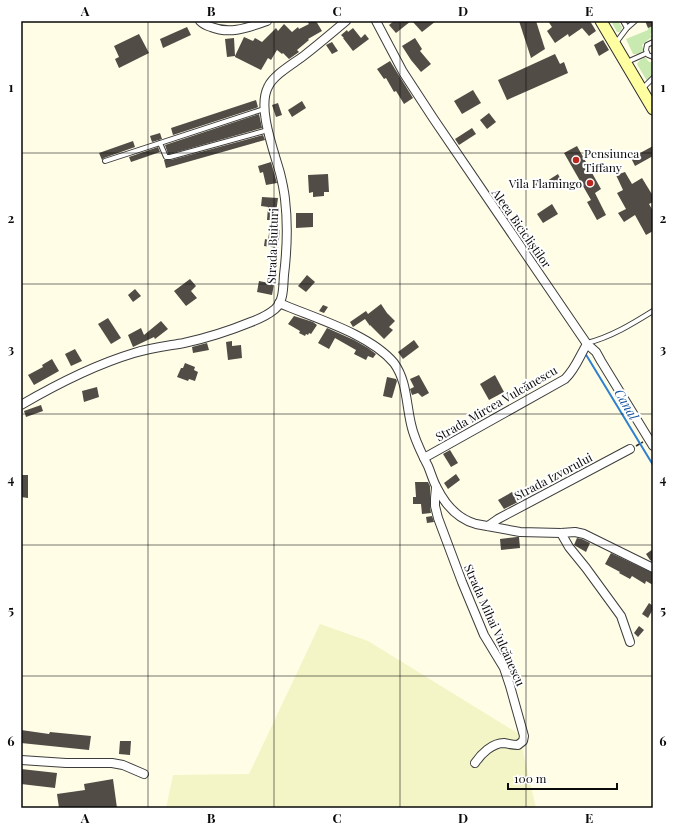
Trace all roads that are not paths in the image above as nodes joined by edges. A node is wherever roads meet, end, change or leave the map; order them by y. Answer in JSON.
{"nodes":[{"id":1,"x":200,"y":21,"type":"edge"},
{"id":2,"x":267,"y":21,"type":"edge"},
{"id":3,"x":346,"y":21,"type":"edge"},
{"id":4,"x":376,"y":21,"type":"edge"},
{"id":5,"x":601,"y":21,"type":"edge"},
{"id":6,"x":623,"y":21,"type":"edge"},
{"id":7,"x":635,"y":21,"type":"edge"},
{"id":8,"x":627,"y":28,"type":"junction"},
{"id":9,"x":653,"y":42,"type":"edge"},
{"id":10,"x":615,"y":44,"type":"junction"},
{"id":11,"x":647,"y":52,"type":"junction"},
{"id":12,"x":653,"y":57,"type":"edge"},
{"id":13,"x":626,"y":63,"type":"junction"},
{"id":14,"x":653,"y":78,"type":"edge"},
{"id":15,"x":642,"y":89,"type":"junction"},
{"id":16,"x":265,"y":109,"type":"junction"},
{"id":17,"x":653,"y":109,"type":"edge"},
{"id":18,"x":268,"y":130,"type":"junction"},
{"id":19,"x":160,"y":143,"type":"junction"},
{"id":20,"x":105,"y":161,"type":"dead end"},
{"id":21,"x":279,"y":303,"type":"junction"},
{"id":22,"x":653,"y":311,"type":"edge"},
{"id":23,"x":587,"y":344,"type":"junction"},
{"id":24,"x":21,"y":405,"type":"edge"},
{"id":25,"x":651,"y":442,"type":"edge"},
{"id":26,"x":630,"y":449,"type":"road end"},
{"id":27,"x":424,"y":458,"type":"junction"},
{"id":28,"x":436,"y":488,"type":"junction"},
{"id":29,"x":488,"y":526,"type":"junction"},
{"id":30,"x":561,"y":533,"type":"junction"},
{"id":31,"x":653,"y":568,"type":"edge"},
{"id":32,"x":630,"y":642,"type":"dead end"},
{"id":33,"x":21,"y":760,"type":"edge"},
{"id":34,"x":475,"y":763,"type":"dead end"},
{"id":35,"x":144,"y":774,"type":"dead end"}],
"edges":[{"from":1,"to":2,"type":"street"},
{"from":3,"to":16,"type":"street","name":"Strada Buituri"},
{"from":4,"to":23,"type":"street","name":"Aleea Bicicliștilor"},
{"from":5,"to":10,"type":"main road"},
{"from":6,"to":8,"type":"lane"},
{"from":7,"to":8,"type":"lane"},
{"from":8,"to":10,"type":"lane"},
{"from":9,"to":11,"type":"lane"},
{"from":10,"to":13,"type":"main road"},
{"from":11,"to":12,"type":"lane"},
{"from":11,"to":13,"type":"lane"},
{"from":13,"to":15,"type":"main road"},
{"from":14,"to":15,"type":"lane"},
{"from":15,"to":17,"type":"main road"},
{"from":16,"to":18,"type":"street","name":"Strada Buituri"},
{"from":16,"to":19,"type":"lane"},
{"from":18,"to":19,"type":"lane"},
{"from":18,"to":21,"type":"street","name":"Strada Buituri"},
{"from":19,"to":20,"type":"lane"},
{"from":21,"to":24,"type":"street"},
{"from":21,"to":27,"type":"street"},
{"from":22,"to":23,"type":"lane"},
{"from":23,"to":25,"type":"street","name":"Aleea Bicicliștilor"},
{"from":23,"to":27,"type":"street","name":"Strada Mircea Vulcănescu"},
{"from":26,"to":29,"type":"street","name":"Strada Izvorului"},
{"from":27,"to":28,"type":"street"},
{"from":28,"to":29,"type":"street"},
{"from":28,"to":34,"type":"street","name":"Strada Mihai Vulcănescu"},
{"from":29,"to":30,"type":"street"},
{"from":30,"to":31,"type":"street"},
{"from":30,"to":32,"type":"street"},
{"from":33,"to":35,"type":"street"}]}
